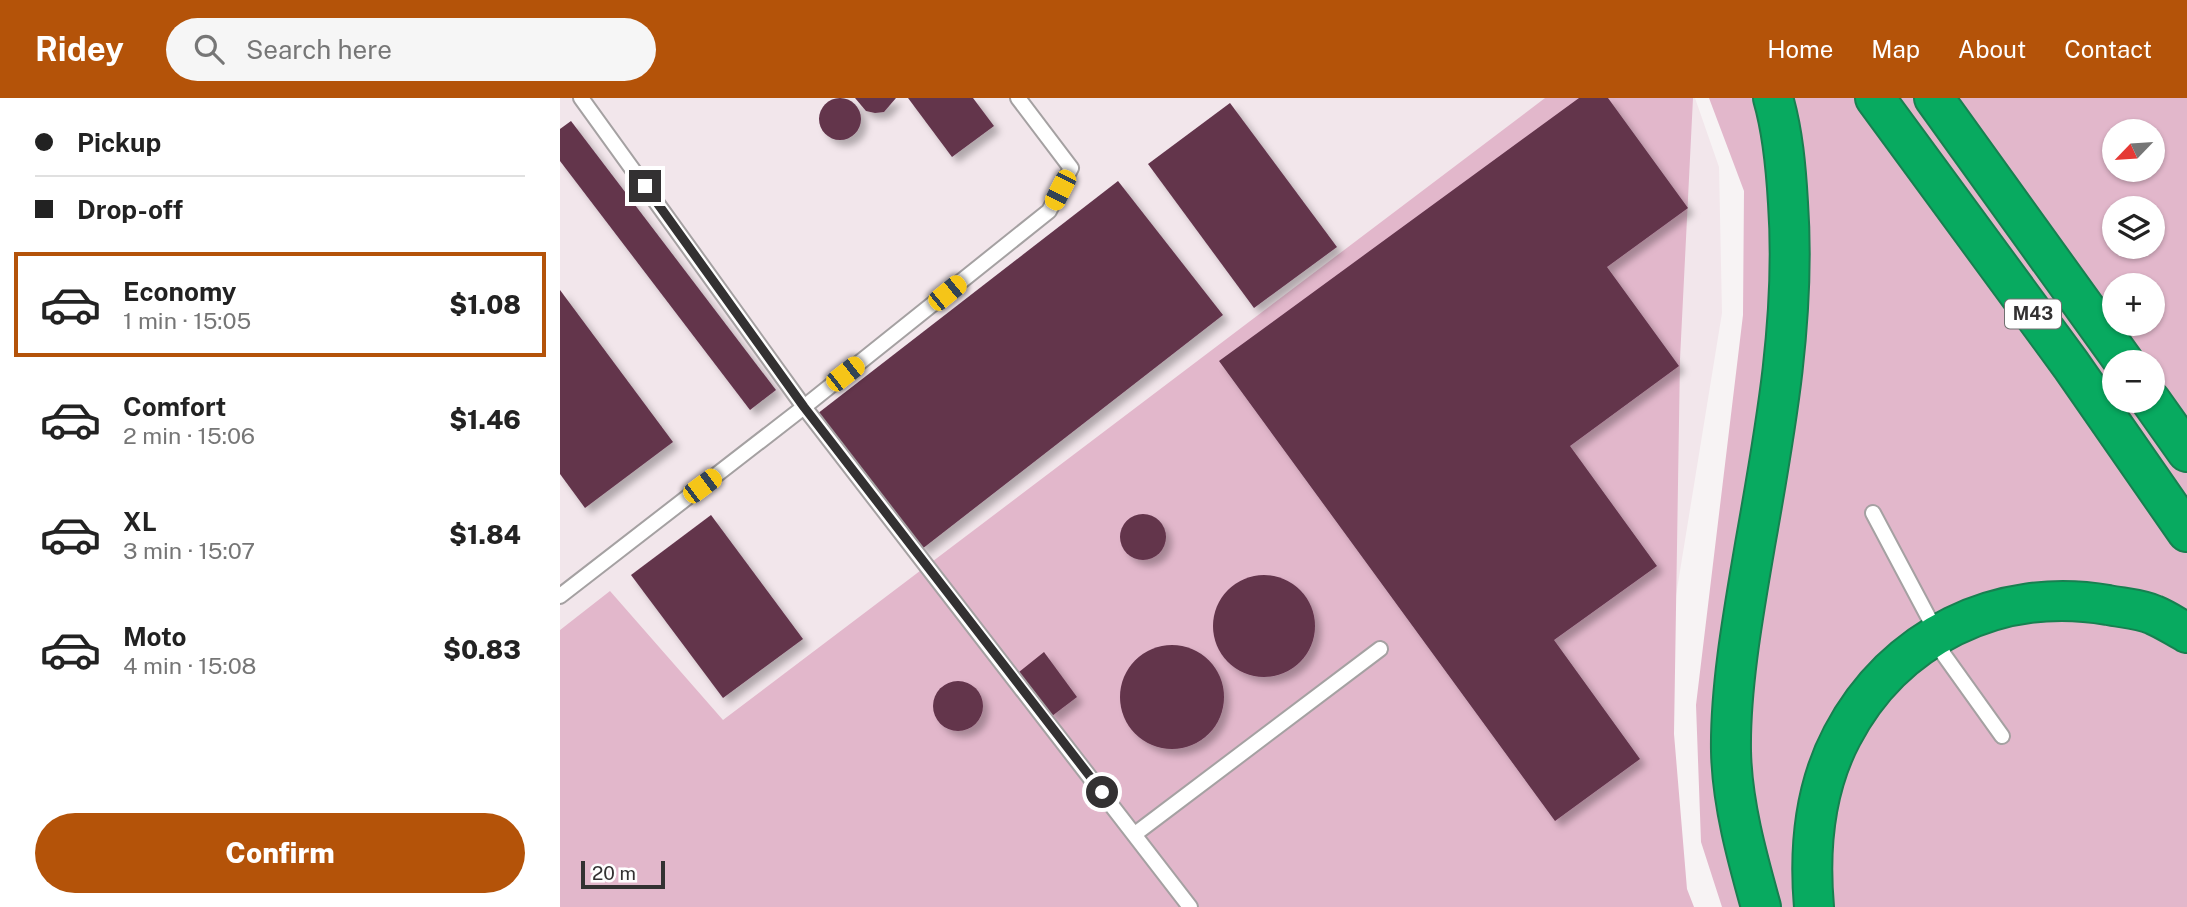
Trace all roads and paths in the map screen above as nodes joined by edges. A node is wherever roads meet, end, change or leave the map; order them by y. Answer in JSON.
{"nodes":[{"id":1,"x":581,"y":98,"type":"edge"},
{"id":2,"x":1018,"y":98,"type":"edge"},
{"id":3,"x":1773,"y":98,"type":"edge"},
{"id":4,"x":1875,"y":98,"type":"edge"},
{"id":5,"x":1934,"y":98,"type":"edge"},
{"id":6,"x":2115,"y":350,"type":"edge"},
{"id":7,"x":804,"y":407,"type":"junction"},
{"id":8,"x":2159,"y":413,"type":"edge"},
{"id":9,"x":2187,"y":452,"type":"edge"},
{"id":10,"x":1872,"y":513,"type":"dead end"},
{"id":11,"x":2187,"y":532,"type":"edge"},
{"id":12,"x":560,"y":596,"type":"edge"},
{"id":13,"x":2187,"y":633,"type":"edge"},
{"id":14,"x":1936,"y":636,"type":"junction"},
{"id":15,"x":1380,"y":649,"type":"dead end"},
{"id":16,"x":2002,"y":736,"type":"dead end"},
{"id":17,"x":1135,"y":835,"type":"junction"},
{"id":18,"x":1189,"y":907,"type":"edge"},
{"id":19,"x":1761,"y":907,"type":"edge"},
{"id":20,"x":1814,"y":907,"type":"edge"}],
"edges":[{"from":1,"to":7,"type":"lane"},
{"from":2,"to":7,"type":"lane"},
{"from":3,"to":19,"type":"highway"},
{"from":4,"to":11,"type":"highway","number":"M43"},
{"from":5,"to":6,"type":"highway","number":"M43"},
{"from":7,"to":12,"type":"lane"},
{"from":7,"to":17,"type":"lane"},
{"from":8,"to":9,"type":"highway"},
{"from":10,"to":14,"type":"lane"},
{"from":13,"to":14,"type":"highway"},
{"from":14,"to":16,"type":"lane"},
{"from":14,"to":20,"type":"highway"},
{"from":15,"to":17,"type":"lane"},
{"from":17,"to":18,"type":"lane"}]}
